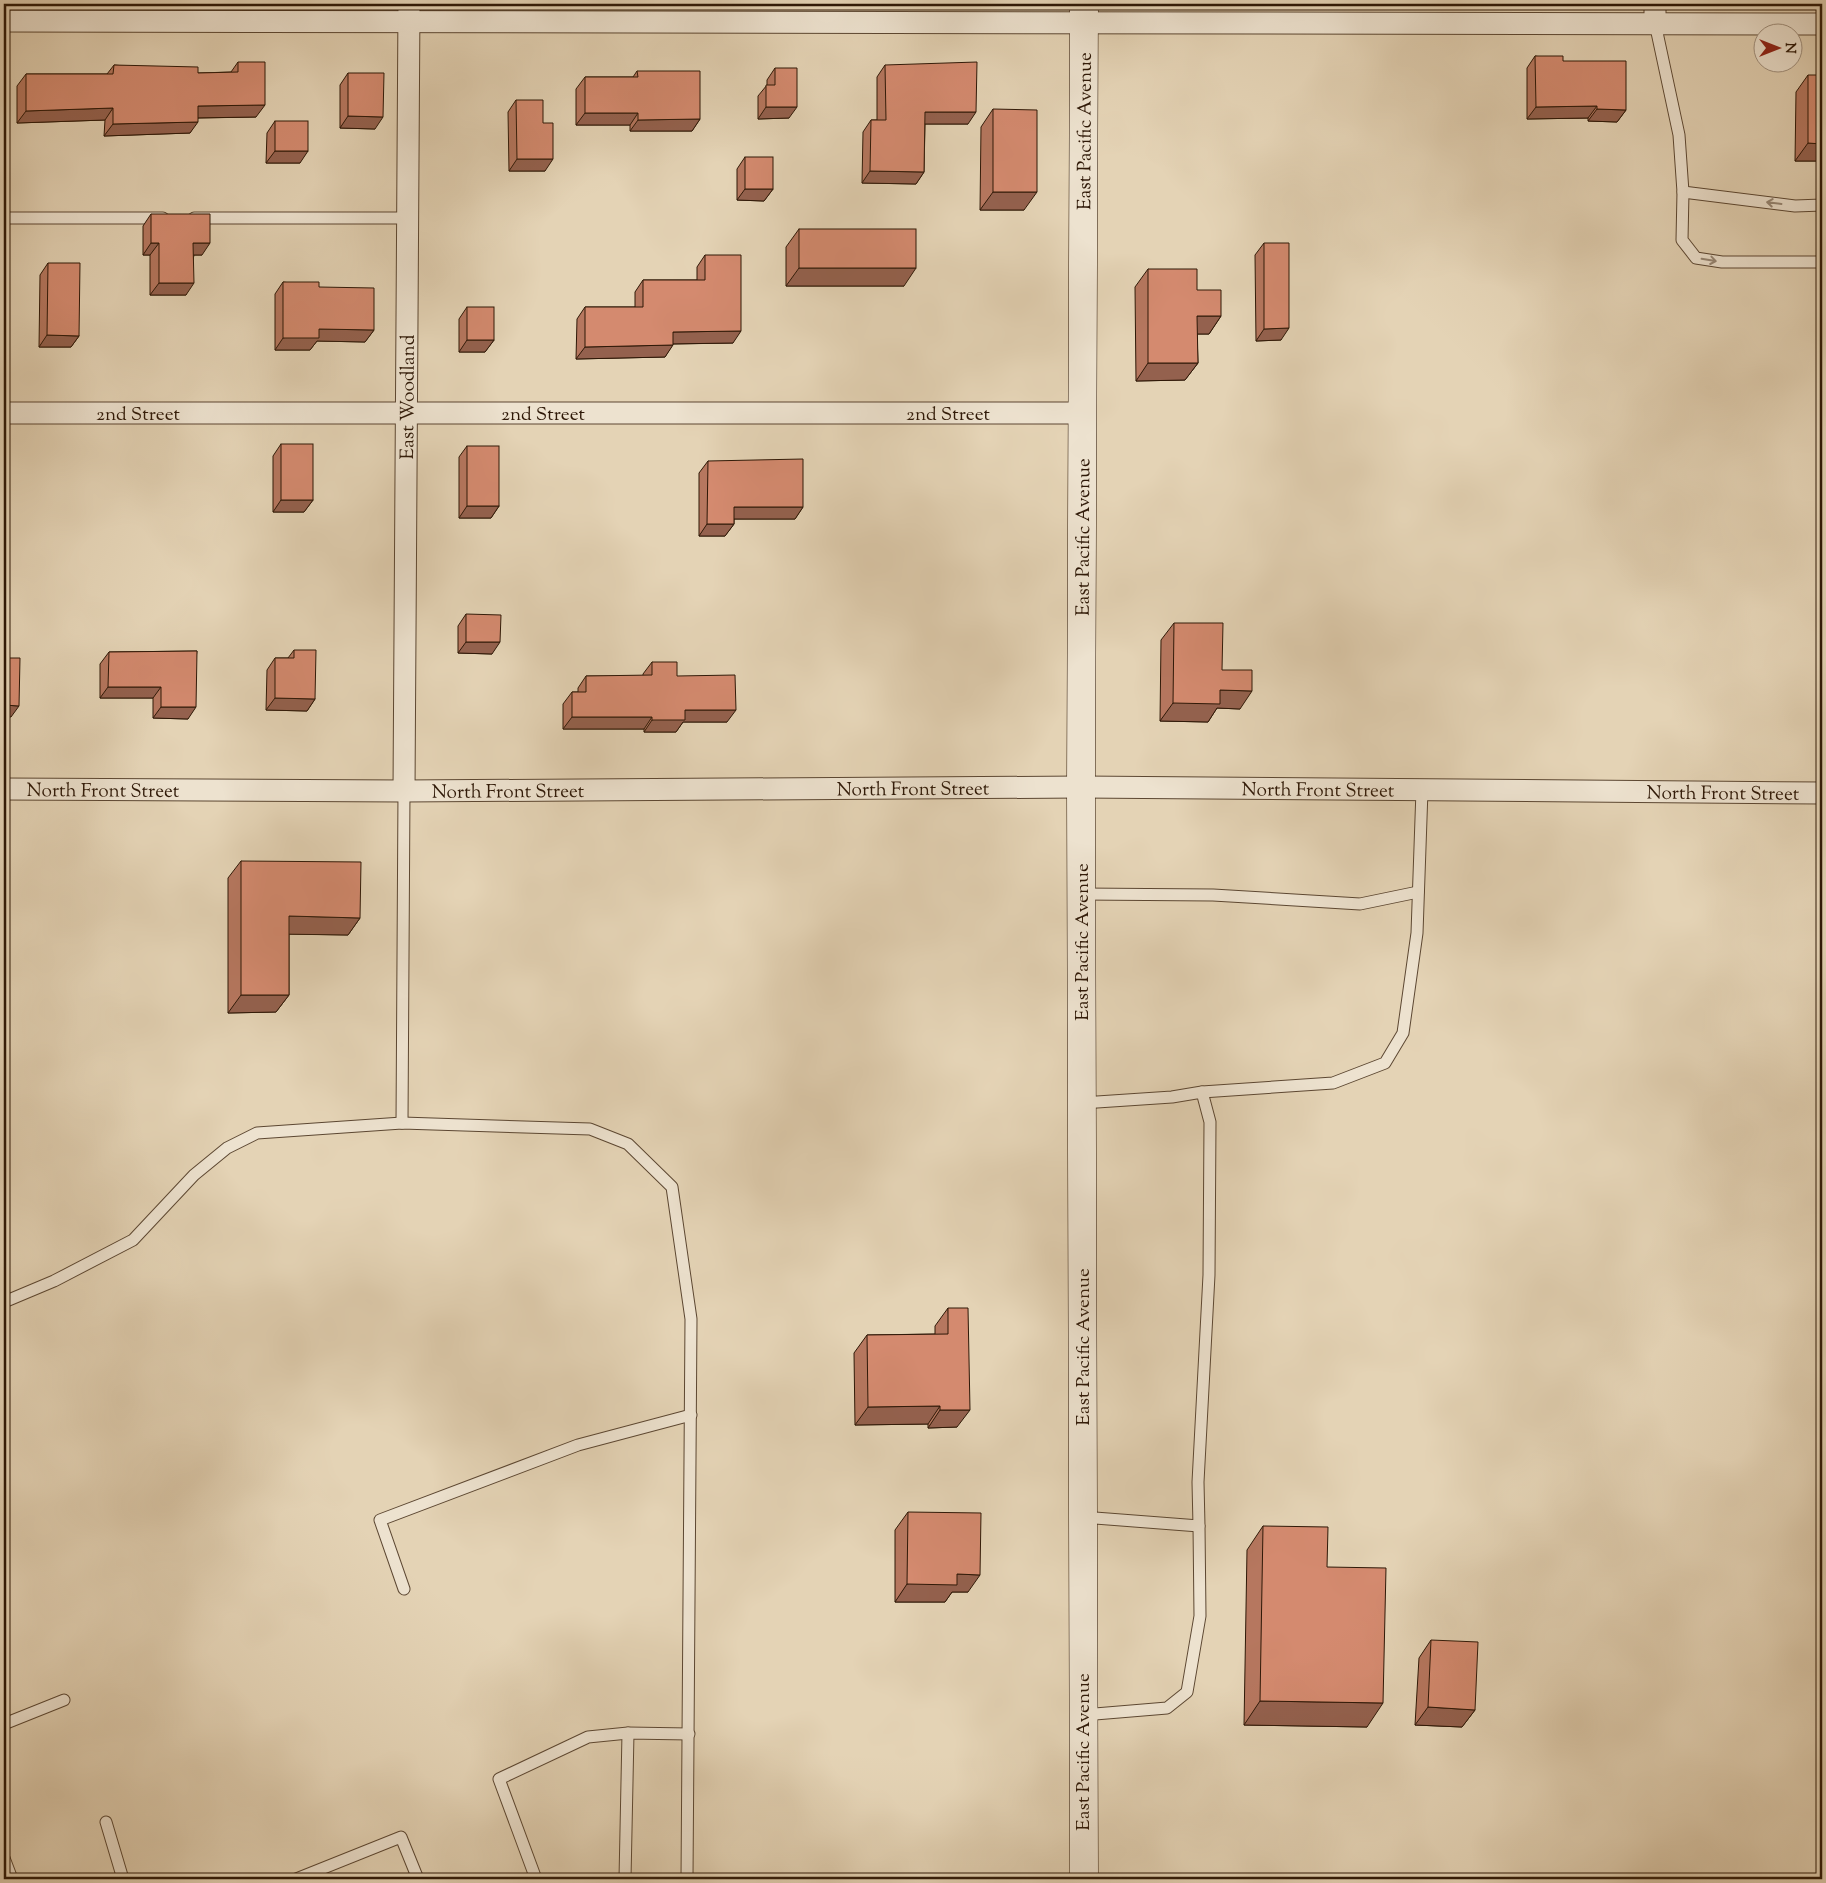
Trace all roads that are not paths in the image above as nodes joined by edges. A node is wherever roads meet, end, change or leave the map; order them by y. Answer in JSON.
{"nodes":[{"id":1,"x":409,"y":13,"type":"edge"},
{"id":2,"x":1084,"y":13,"type":"edge"},
{"id":3,"x":1655,"y":13,"type":"edge"},
{"id":4,"x":4,"y":21,"type":"edge"},
{"id":5,"x":1822,"y":24,"type":"edge"},
{"id":6,"x":1684,"y":192,"type":"junction"},
{"id":7,"x":1822,"y":205,"type":"edge"},
{"id":8,"x":4,"y":218,"type":"edge"},
{"id":9,"x":408,"y":218,"type":"junction"},
{"id":10,"x":1822,"y":262,"type":"edge"},
{"id":11,"x":4,"y":412,"type":"edge"},
{"id":12,"x":406,"y":413,"type":"junction"},
{"id":13,"x":1082,"y":413,"type":"junction"},
{"id":14,"x":1081,"y":787,"type":"junction"},
{"id":15,"x":4,"y":789,"type":"edge"},
{"id":16,"x":1422,"y":790,"type":"junction"},
{"id":17,"x":404,"y":791,"type":"junction"},
{"id":18,"x":1822,"y":793,"type":"edge"},
{"id":19,"x":1418,"y":892,"type":"junction"},
{"id":20,"x":1081,"y":894,"type":"junction"},
{"id":21,"x":1202,"y":1092,"type":"junction"},
{"id":22,"x":1082,"y":1103,"type":"junction"},
{"id":23,"x":402,"y":1123,"type":"junction"},
{"id":24,"x":4,"y":1302,"type":"edge"},
{"id":25,"x":691,"y":1415,"type":"junction"},
{"id":26,"x":1082,"y":1517,"type":"junction"},
{"id":27,"x":1199,"y":1526,"type":"junction"},
{"id":28,"x":404,"y":1588,"type":"dead end"},
{"id":29,"x":64,"y":1700,"type":"dead end"},
{"id":30,"x":1082,"y":1716,"type":"junction"},
{"id":31,"x":4,"y":1724,"type":"edge"},
{"id":32,"x":628,"y":1733,"type":"junction"},
{"id":33,"x":689,"y":1734,"type":"junction"},
{"id":34,"x":106,"y":1822,"type":"dead end"},
{"id":35,"x":4,"y":1858,"type":"edge"},
{"id":36,"x":12,"y":1879,"type":"edge"},
{"id":37,"x":123,"y":1879,"type":"edge"},
{"id":38,"x":296,"y":1879,"type":"edge"},
{"id":39,"x":418,"y":1879,"type":"edge"},
{"id":40,"x":536,"y":1879,"type":"edge"},
{"id":41,"x":625,"y":1879,"type":"edge"},
{"id":42,"x":687,"y":1879,"type":"edge"},
{"id":43,"x":1084,"y":1879,"type":"edge"}],
"edges":[{"from":1,"to":2,"type":"street"},
{"from":1,"to":4,"type":"street"},
{"from":1,"to":9,"type":"street","name":"East Woodland"},
{"from":2,"to":3,"type":"street"},
{"from":2,"to":13,"type":"main road","name":"East Pacific Avenue"},
{"from":3,"to":5,"type":"street"},
{"from":3,"to":6,"type":"lane"},
{"from":7,"to":6,"type":"lane","one_way":true},
{"from":6,"to":10,"type":"lane","one_way":true},
{"from":8,"to":9,"type":"lane"},
{"from":9,"to":12,"type":"street","name":"East Woodland"},
{"from":11,"to":12,"type":"street","name":"2nd Street"},
{"from":12,"to":13,"type":"street","name":"2nd Street"},
{"from":12,"to":17,"type":"street","name":"East Woodland"},
{"from":13,"to":14,"type":"main road","name":"East Pacific Avenue"},
{"from":14,"to":16,"type":"street","name":"North Front Street"},
{"from":14,"to":17,"type":"street","name":"North Front Street"},
{"from":14,"to":20,"type":"main road","name":"East Pacific Avenue"},
{"from":15,"to":17,"type":"street","name":"North Front Street"},
{"from":16,"to":18,"type":"street","name":"North Front Street"},
{"from":16,"to":19,"type":"lane"},
{"from":17,"to":23,"type":"lane"},
{"from":19,"to":20,"type":"lane"},
{"from":19,"to":21,"type":"lane"},
{"from":20,"to":22,"type":"main road","name":"East Pacific Avenue"},
{"from":21,"to":22,"type":"lane"},
{"from":21,"to":27,"type":"lane"},
{"from":22,"to":26,"type":"main road","name":"East Pacific Avenue"},
{"from":23,"to":24,"type":"lane"},
{"from":23,"to":25,"type":"lane"},
{"from":25,"to":28,"type":"lane"},
{"from":25,"to":33,"type":"lane"},
{"from":26,"to":27,"type":"lane"},
{"from":26,"to":30,"type":"main road","name":"East Pacific Avenue"},
{"from":27,"to":30,"type":"lane"},
{"from":29,"to":31,"type":"lane"},
{"from":30,"to":43,"type":"main road","name":"East Pacific Avenue"},
{"from":32,"to":33,"type":"lane"},
{"from":32,"to":40,"type":"lane"},
{"from":32,"to":41,"type":"lane"},
{"from":33,"to":42,"type":"lane"},
{"from":34,"to":37,"type":"lane"},
{"from":35,"to":36,"type":"lane"},
{"from":38,"to":39,"type":"lane"}]}
